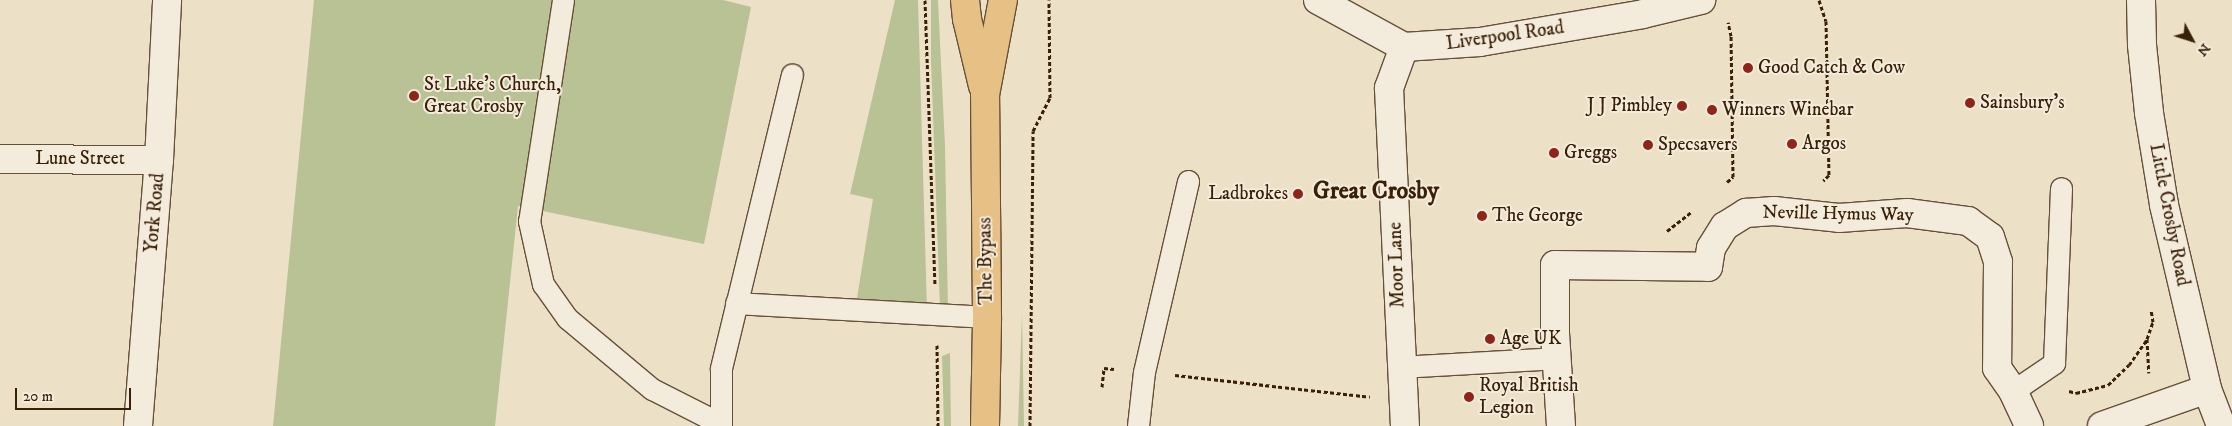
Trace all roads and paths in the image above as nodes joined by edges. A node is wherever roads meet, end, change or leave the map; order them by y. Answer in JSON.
{"nodes":[{"id":1,"x":166,"y":0,"type":"edge"},
{"id":2,"x":563,"y":0,"type":"edge"},
{"id":3,"x":925,"y":0,"type":"edge"},
{"id":4,"x":965,"y":0,"type":"edge"},
{"id":5,"x":1003,"y":0,"type":"edge"},
{"id":6,"x":1049,"y":0,"type":"edge"},
{"id":7,"x":1318,"y":0,"type":"edge"},
{"id":8,"x":1701,"y":0,"type":"edge"},
{"id":9,"x":1819,"y":0,"type":"edge"},
{"id":10,"x":2141,"y":0,"type":"edge"},
{"id":11,"x":1727,"y":18,"type":"dead end"},
{"id":12,"x":1404,"y":47,"type":"junction"},
{"id":13,"x":792,"y":74,"type":"dead end"},
{"id":14,"x":985,"y":95,"type":"junction"},
{"id":15,"x":0,"y":159,"type":"edge"},
{"id":16,"x":159,"y":160,"type":"junction"},
{"id":17,"x":1188,"y":181,"type":"dead end"},
{"id":18,"x":1726,"y":183,"type":"dead end"},
{"id":19,"x":1818,"y":186,"type":"dead end"},
{"id":20,"x":2061,"y":188,"type":"dead end"},
{"id":21,"x":1696,"y":208,"type":"dead end"},
{"id":22,"x":1666,"y":232,"type":"dead end"},
{"id":23,"x":736,"y":303,"type":"junction"},
{"id":24,"x":2150,"y":303,"type":"dead end"},
{"id":25,"x":937,"y":314,"type":"junction"},
{"id":26,"x":987,"y":317,"type":"junction"},
{"id":27,"x":1557,"y":358,"type":"junction"},
{"id":28,"x":1401,"y":367,"type":"junction"},
{"id":29,"x":1144,"y":372,"type":"junction"},
{"id":30,"x":1102,"y":387,"type":"dead end"},
{"id":31,"x":2207,"y":389,"type":"junction"},
{"id":32,"x":2067,"y":390,"type":"dead end"},
{"id":33,"x":2013,"y":391,"type":"junction"},
{"id":34,"x":1404,"y":398,"type":"junction"},
{"id":35,"x":721,"y":425,"type":"edge"},
{"id":36,"x":138,"y":426,"type":"edge"},
{"id":37,"x":938,"y":426,"type":"edge"},
{"id":38,"x":985,"y":426,"type":"edge"},
{"id":39,"x":1030,"y":426,"type":"edge"},
{"id":40,"x":1138,"y":426,"type":"edge"},
{"id":41,"x":1405,"y":426,"type":"edge"},
{"id":42,"x":1561,"y":426,"type":"edge"},
{"id":43,"x":2029,"y":426,"type":"edge"},
{"id":44,"x":2102,"y":426,"type":"edge"},
{"id":45,"x":2221,"y":426,"type":"edge"}],
"edges":[{"from":1,"to":16,"type":"street","name":"York Road"},
{"from":2,"to":35,"type":"lane"},
{"from":3,"to":25,"type":"path"},
{"from":4,"to":14,"type":"highway","name":"The Bypass"},
{"from":5,"to":14,"type":"highway","name":"The Bypass"},
{"from":6,"to":39,"type":"path"},
{"from":7,"to":12,"type":"street"},
{"from":8,"to":12,"type":"street","name":"Liverpool Road"},
{"from":9,"to":19,"type":"path"},
{"from":10,"to":31,"type":"street","name":"Little Crosby Road"},
{"from":11,"to":18,"type":"path"},
{"from":12,"to":28,"type":"street","name":"Moor Lane"},
{"from":13,"to":23,"type":"lane"},
{"from":14,"to":26,"type":"highway","name":"The Bypass"},
{"from":15,"to":16,"type":"street","name":"Lune Street"},
{"from":16,"to":36,"type":"street","name":"York Road"},
{"from":17,"to":29,"type":"lane"},
{"from":20,"to":33,"type":"lane"},
{"from":21,"to":22,"type":"path"},
{"from":23,"to":25,"type":"lane"},
{"from":23,"to":35,"type":"lane"},
{"from":24,"to":32,"type":"path"},
{"from":25,"to":26,"type":"lane"},
{"from":25,"to":37,"type":"path"},
{"from":26,"to":38,"type":"highway","name":"The Bypass"},
{"from":27,"to":28,"type":"lane"},
{"from":27,"to":33,"type":"street","name":"Neville Hymus Way"},
{"from":27,"to":42,"type":"street","name":"Neville Hymus Way"},
{"from":28,"to":34,"type":"street","name":"Moor Lane"},
{"from":29,"to":30,"type":"path"},
{"from":29,"to":34,"type":"path"},
{"from":29,"to":40,"type":"lane"},
{"from":31,"to":44,"type":"street"},
{"from":31,"to":45,"type":"street","name":"Little Crosby Road"},
{"from":33,"to":43,"type":"street","name":"Neville Hymus Way"},
{"from":34,"to":41,"type":"street","name":"Moor Lane"}]}
